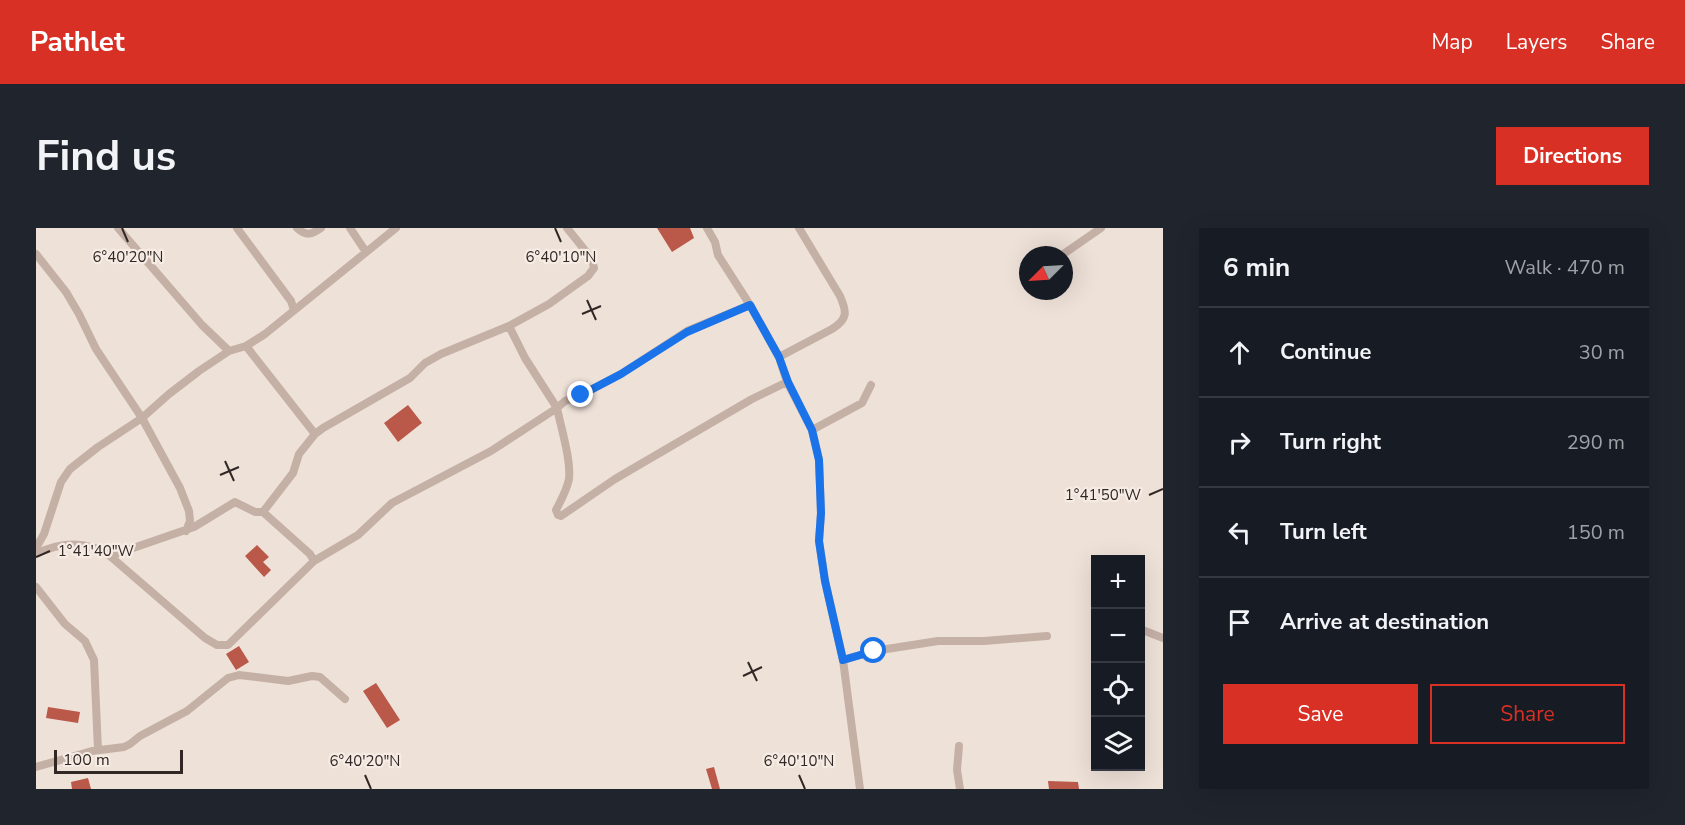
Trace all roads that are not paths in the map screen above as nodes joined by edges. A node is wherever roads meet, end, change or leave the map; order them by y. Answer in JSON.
{"nodes":[{"id":1,"x":118,"y":228,"type":"edge"},
{"id":2,"x":237,"y":228,"type":"edge"},
{"id":3,"x":297,"y":228,"type":"edge"},
{"id":4,"x":321,"y":228,"type":"edge"},
{"id":5,"x":350,"y":228,"type":"edge"},
{"id":6,"x":396,"y":228,"type":"edge"},
{"id":7,"x":567,"y":228,"type":"edge"},
{"id":8,"x":707,"y":228,"type":"edge"},
{"id":9,"x":799,"y":228,"type":"edge"},
{"id":10,"x":1101,"y":228,"type":"edge"},
{"id":11,"x":1073,"y":247,"type":"edge"},
{"id":12,"x":366,"y":252,"type":"junction"},
{"id":13,"x":36,"y":254,"type":"edge"},
{"id":14,"x":750,"y":305,"type":"junction"},
{"id":15,"x":294,"y":310,"type":"junction"},
{"id":16,"x":510,"y":326,"type":"junction"},
{"id":17,"x":246,"y":346,"type":"junction"},
{"id":18,"x":229,"y":351,"type":"junction"},
{"id":19,"x":779,"y":357,"type":"junction"},
{"id":20,"x":788,"y":382,"type":"junction"},
{"id":21,"x":871,"y":385,"type":"dead end"},
{"id":22,"x":557,"y":408,"type":"junction"},
{"id":23,"x":142,"y":418,"type":"junction"},
{"id":24,"x":812,"y":430,"type":"junction"},
{"id":25,"x":315,"y":434,"type":"junction"},
{"id":26,"x":262,"y":512,"type":"junction"},
{"id":27,"x":186,"y":531,"type":"junction"},
{"id":28,"x":36,"y":548,"type":"edge"},
{"id":29,"x":36,"y":554,"type":"edge"},
{"id":30,"x":110,"y":556,"type":"junction"},
{"id":31,"x":314,"y":561,"type":"junction"},
{"id":32,"x":36,"y":587,"type":"edge"},
{"id":33,"x":1145,"y":631,"type":"edge"},
{"id":34,"x":1047,"y":636,"type":"dead end"},
{"id":35,"x":1163,"y":638,"type":"edge"},
{"id":36,"x":843,"y":660,"type":"junction"},
{"id":37,"x":345,"y":699,"type":"dead end"},
{"id":38,"x":959,"y":746,"type":"dead end"},
{"id":39,"x":98,"y":750,"type":"junction"},
{"id":40,"x":36,"y":767,"type":"edge"},
{"id":41,"x":860,"y":789,"type":"edge"},
{"id":42,"x":960,"y":789,"type":"edge"}],
"edges":[{"from":1,"to":18,"type":"street"},
{"from":2,"to":15,"type":"street"},
{"from":3,"to":4,"type":"street"},
{"from":5,"to":12,"type":"street"},
{"from":6,"to":12,"type":"street"},
{"from":7,"to":16,"type":"street"},
{"from":8,"to":14,"type":"street"},
{"from":9,"to":19,"type":"street"},
{"from":10,"to":11,"type":"street"},
{"from":12,"to":15,"type":"street"},
{"from":13,"to":23,"type":"street"},
{"from":14,"to":19,"type":"street"},
{"from":14,"to":22,"type":"street"},
{"from":15,"to":17,"type":"street"},
{"from":16,"to":22,"type":"street"},
{"from":16,"to":25,"type":"street"},
{"from":17,"to":18,"type":"street"},
{"from":17,"to":25,"type":"street"},
{"from":18,"to":23,"type":"street"},
{"from":19,"to":20,"type":"street"},
{"from":20,"to":22,"type":"street"},
{"from":20,"to":24,"type":"street"},
{"from":21,"to":24,"type":"street"},
{"from":22,"to":31,"type":"street"},
{"from":23,"to":27,"type":"street"},
{"from":23,"to":28,"type":"street"},
{"from":24,"to":36,"type":"street"},
{"from":25,"to":26,"type":"street"},
{"from":26,"to":27,"type":"street"},
{"from":26,"to":31,"type":"street"},
{"from":27,"to":30,"type":"street"},
{"from":29,"to":30,"type":"street"},
{"from":30,"to":31,"type":"street"},
{"from":32,"to":39,"type":"street"},
{"from":33,"to":35,"type":"street"},
{"from":34,"to":36,"type":"street"},
{"from":36,"to":41,"type":"street"},
{"from":37,"to":39,"type":"street"},
{"from":38,"to":42,"type":"street"},
{"from":39,"to":40,"type":"street"}]}
